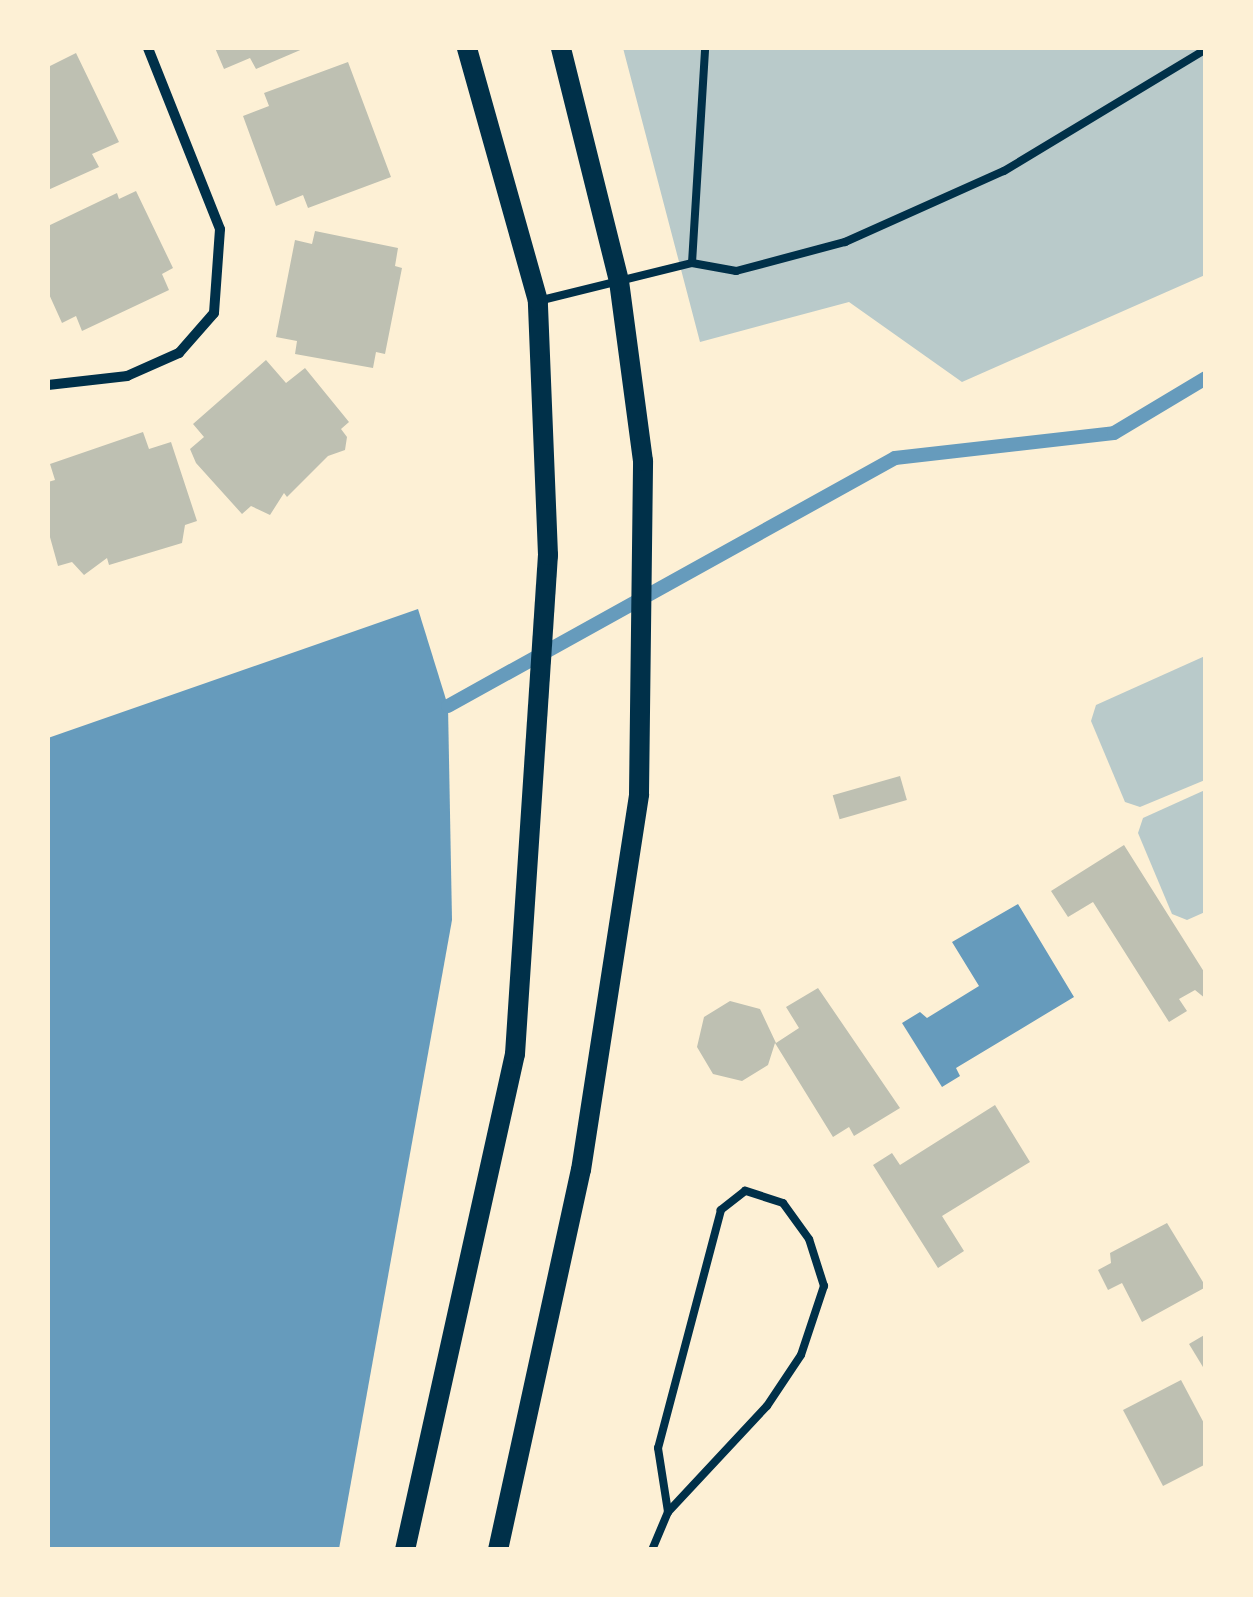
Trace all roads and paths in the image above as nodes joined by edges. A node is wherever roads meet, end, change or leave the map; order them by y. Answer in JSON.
{"nodes":[{"id":1,"x":148,"y":48,"type":"edge"},
{"id":2,"x":467,"y":48,"type":"edge"},
{"id":3,"x":561,"y":48,"type":"edge"},
{"id":4,"x":705,"y":48,"type":"edge"},
{"id":5,"x":1206,"y":49,"type":"edge"},
{"id":6,"x":692,"y":263,"type":"junction"},
{"id":7,"x":618,"y":281,"type":"junction"},
{"id":8,"x":538,"y":302,"type":"junction"},
{"id":9,"x":48,"y":385,"type":"edge"},
{"id":10,"x":668,"y":1512,"type":"junction"},
{"id":11,"x":405,"y":1550,"type":"edge"},
{"id":12,"x":498,"y":1550,"type":"edge"},
{"id":13,"x":652,"y":1550,"type":"edge"}],
"edges":[{"from":1,"to":9,"type":"street"},
{"from":2,"to":8,"type":"main road"},
{"from":3,"to":7,"type":"main road"},
{"from":4,"to":6,"type":"lane"},
{"from":5,"to":6,"type":"lane"},
{"from":6,"to":7,"type":"lane"},
{"from":7,"to":8,"type":"lane"},
{"from":7,"to":12,"type":"main road"},
{"from":8,"to":11,"type":"main road"},
{"from":10,"to":10,"type":"lane"},
{"from":10,"to":13,"type":"lane"}]}
